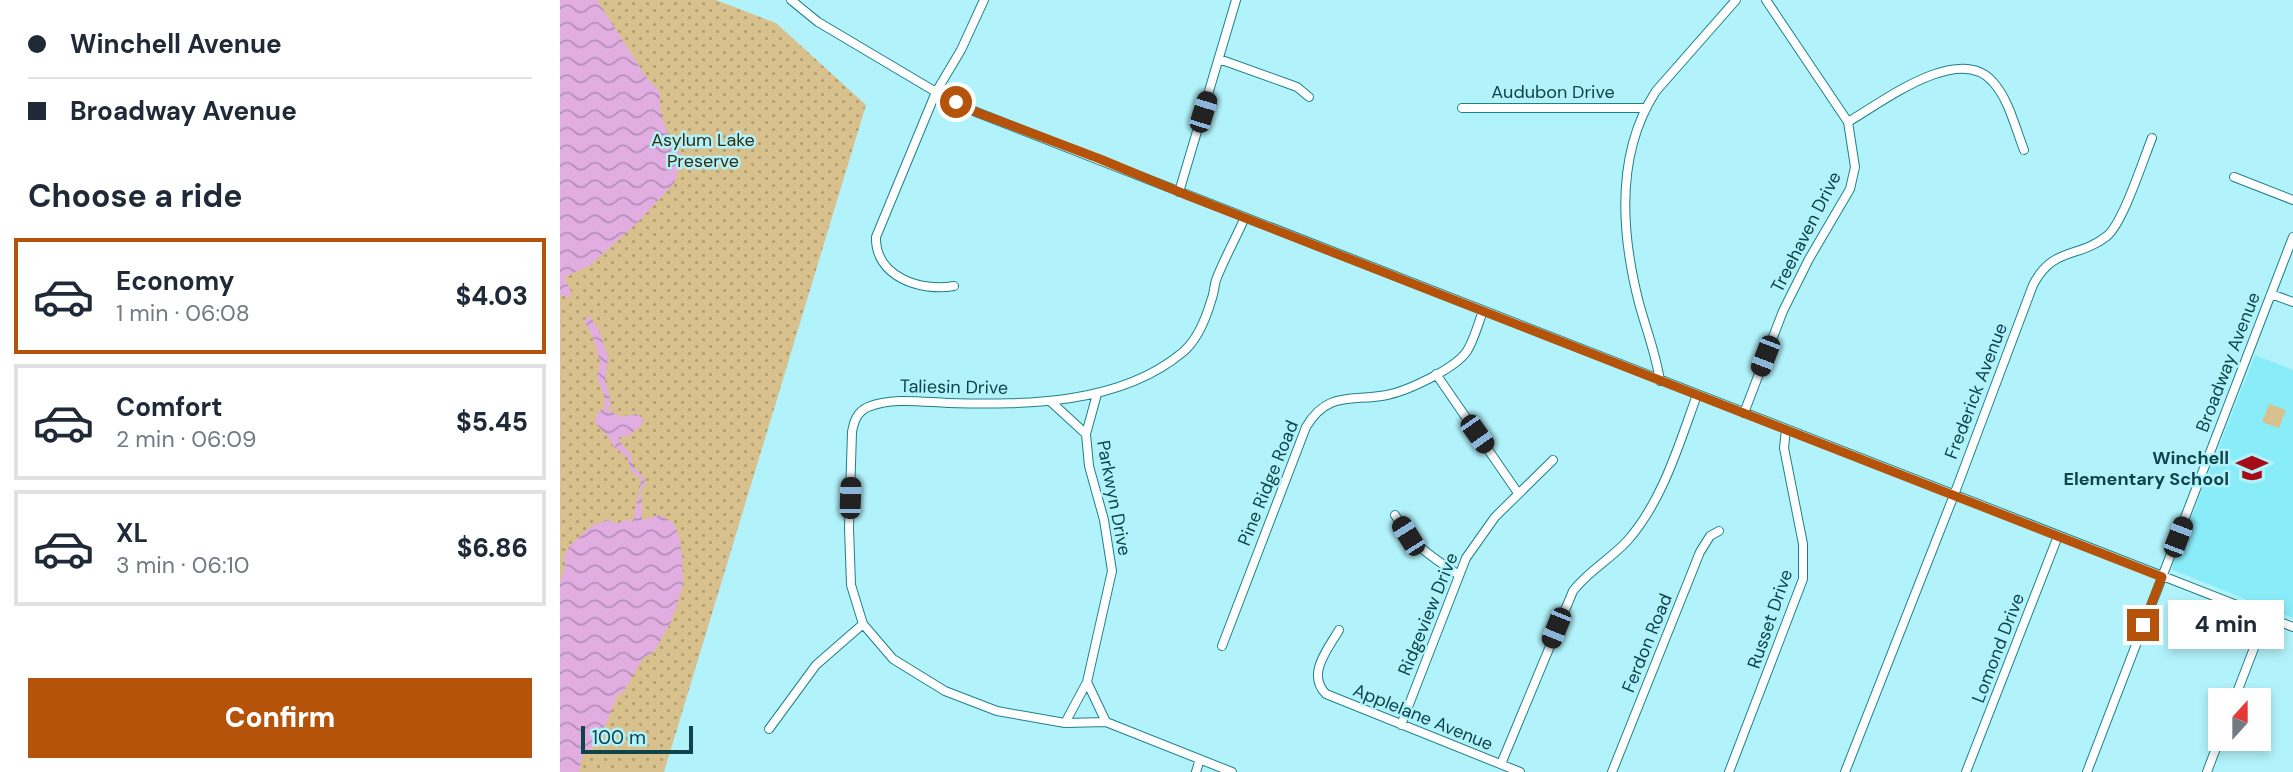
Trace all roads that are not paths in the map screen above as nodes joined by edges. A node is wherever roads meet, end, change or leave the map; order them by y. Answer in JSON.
{"nodes":[{"id":1,"x":791,"y":0,"type":"edge"},
{"id":2,"x":984,"y":0,"type":"edge"},
{"id":3,"x":1236,"y":0,"type":"edge"},
{"id":4,"x":1736,"y":0,"type":"edge"},
{"id":5,"x":1766,"y":0,"type":"edge"},
{"id":6,"x":1219,"y":59,"type":"junction"},
{"id":7,"x":936,"y":92,"type":"junction"},
{"id":8,"x":1309,"y":97,"type":"dead end"},
{"id":9,"x":1462,"y":108,"type":"dead end"},
{"id":10,"x":1645,"y":108,"type":"junction"},
{"id":11,"x":1848,"y":122,"type":"junction"},
{"id":12,"x":2152,"y":138,"type":"dead end"},
{"id":13,"x":2024,"y":150,"type":"dead end"},
{"id":14,"x":2234,"y":177,"type":"dead end"},
{"id":15,"x":1178,"y":192,"type":"junction"},
{"id":16,"x":2293,"y":200,"type":"edge"},
{"id":17,"x":1245,"y":217,"type":"junction"},
{"id":18,"x":2293,"y":237,"type":"edge"},
{"id":19,"x":954,"y":286,"type":"dead end"},
{"id":20,"x":2271,"y":294,"type":"junction"},
{"id":21,"x":2293,"y":302,"type":"edge"},
{"id":22,"x":1483,"y":311,"type":"junction"},
{"id":23,"x":1436,"y":374,"type":"junction"},
{"id":24,"x":1660,"y":381,"type":"junction"},
{"id":25,"x":1097,"y":394,"type":"junction"},
{"id":26,"x":1697,"y":395,"type":"junction"},
{"id":27,"x":1050,"y":401,"type":"junction"},
{"id":28,"x":1744,"y":413,"type":"junction"},
{"id":29,"x":1786,"y":429,"type":"junction"},
{"id":30,"x":1086,"y":434,"type":"junction"},
{"id":31,"x":1553,"y":460,"type":"dead end"},
{"id":32,"x":1518,"y":493,"type":"junction"},
{"id":33,"x":1954,"y":495,"type":"junction"},
{"id":34,"x":1395,"y":515,"type":"dead end"},
{"id":35,"x":1719,"y":531,"type":"dead end"},
{"id":36,"x":2058,"y":536,"type":"junction"},
{"id":37,"x":1459,"y":575,"type":"junction"},
{"id":38,"x":2162,"y":577,"type":"junction"},
{"id":39,"x":2266,"y":617,"type":"junction"},
{"id":40,"x":863,"y":624,"type":"junction"},
{"id":41,"x":2293,"y":628,"type":"edge"},
{"id":42,"x":1339,"y":630,"type":"dead end"},
{"id":43,"x":1222,"y":646,"type":"dead end"},
{"id":44,"x":1087,"y":682,"type":"junction"},
{"id":45,"x":2239,"y":688,"type":"edge"},
{"id":46,"x":1106,"y":722,"type":"junction"},
{"id":47,"x":1065,"y":723,"type":"junction"},
{"id":48,"x":1401,"y":724,"type":"junction"},
{"id":49,"x":769,"y":729,"type":"dead end"},
{"id":50,"x":2215,"y":751,"type":"edge"},
{"id":51,"x":1200,"y":759,"type":"junction"},
{"id":52,"x":1501,"y":764,"type":"junction"},
{"id":53,"x":1196,"y":772,"type":"edge"},
{"id":54,"x":1232,"y":772,"type":"edge"},
{"id":55,"x":1520,"y":772,"type":"edge"},
{"id":56,"x":1612,"y":772,"type":"edge"},
{"id":57,"x":1729,"y":772,"type":"edge"},
{"id":58,"x":1845,"y":772,"type":"edge"},
{"id":59,"x":1966,"y":772,"type":"edge"},
{"id":60,"x":2087,"y":772,"type":"edge"},
{"id":61,"x":2207,"y":772,"type":"edge"}],
"edges":[{"from":1,"to":7,"type":"street"},
{"from":2,"to":7,"type":"street"},
{"from":3,"to":6,"type":"street"},
{"from":4,"to":10,"type":"street"},
{"from":5,"to":11,"type":"street","name":"Treehaven Drive"},
{"from":6,"to":8,"type":"street"},
{"from":6,"to":15,"type":"street"},
{"from":7,"to":15,"type":"street"},
{"from":7,"to":19,"type":"street"},
{"from":9,"to":10,"type":"street","name":"Audubon Drive"},
{"from":10,"to":24,"type":"street"},
{"from":11,"to":13,"type":"street"},
{"from":11,"to":28,"type":"street","name":"Treehaven Drive"},
{"from":12,"to":33,"type":"street","name":"Frederick Avenue"},
{"from":14,"to":16,"type":"street"},
{"from":15,"to":17,"type":"street"},
{"from":17,"to":22,"type":"street"},
{"from":17,"to":25,"type":"street"},
{"from":18,"to":20,"type":"street","name":"Broadway Avenue"},
{"from":20,"to":21,"type":"street"},
{"from":20,"to":38,"type":"street","name":"Broadway Avenue"},
{"from":22,"to":23,"type":"street","name":"Pine Ridge Road"},
{"from":22,"to":24,"type":"street"},
{"from":23,"to":32,"type":"street"},
{"from":23,"to":43,"type":"street","name":"Pine Ridge Road"},
{"from":24,"to":26,"type":"street"},
{"from":25,"to":27,"type":"street","name":"Taliesin Drive"},
{"from":25,"to":30,"type":"street","name":"Parkwyn Drive"},
{"from":26,"to":28,"type":"street"},
{"from":26,"to":52,"type":"street"},
{"from":27,"to":30,"type":"street"},
{"from":27,"to":40,"type":"street","name":"Taliesin Drive"},
{"from":28,"to":29,"type":"street"},
{"from":29,"to":33,"type":"street"},
{"from":29,"to":57,"type":"street","name":"Russet Drive"},
{"from":30,"to":44,"type":"street","name":"Parkwyn Drive"},
{"from":31,"to":32,"type":"street","name":"Ridgeview Drive"},
{"from":32,"to":37,"type":"street","name":"Ridgeview Drive"},
{"from":33,"to":36,"type":"street"},
{"from":33,"to":58,"type":"street","name":"Frederick Avenue"},
{"from":34,"to":37,"type":"street"},
{"from":35,"to":56,"type":"street","name":"Ferdon Road"},
{"from":36,"to":38,"type":"street"},
{"from":36,"to":59,"type":"street","name":"Lomond Drive"},
{"from":37,"to":48,"type":"street","name":"Ridgeview Drive"},
{"from":38,"to":39,"type":"street"},
{"from":38,"to":60,"type":"street","name":"Broadway Avenue"},
{"from":39,"to":41,"type":"street"},
{"from":39,"to":45,"type":"street"},
{"from":40,"to":47,"type":"street"},
{"from":40,"to":49,"type":"street"},
{"from":42,"to":48,"type":"street","name":"Applelane Avenue"},
{"from":44,"to":46,"type":"street"},
{"from":44,"to":47,"type":"street","name":"Parkwyn Drive"},
{"from":46,"to":47,"type":"street"},
{"from":46,"to":51,"type":"street"},
{"from":48,"to":52,"type":"street","name":"Applelane Avenue"},
{"from":50,"to":61,"type":"street"},
{"from":51,"to":53,"type":"street"},
{"from":51,"to":54,"type":"street"},
{"from":52,"to":55,"type":"street","name":"Applelane Avenue"}]}
